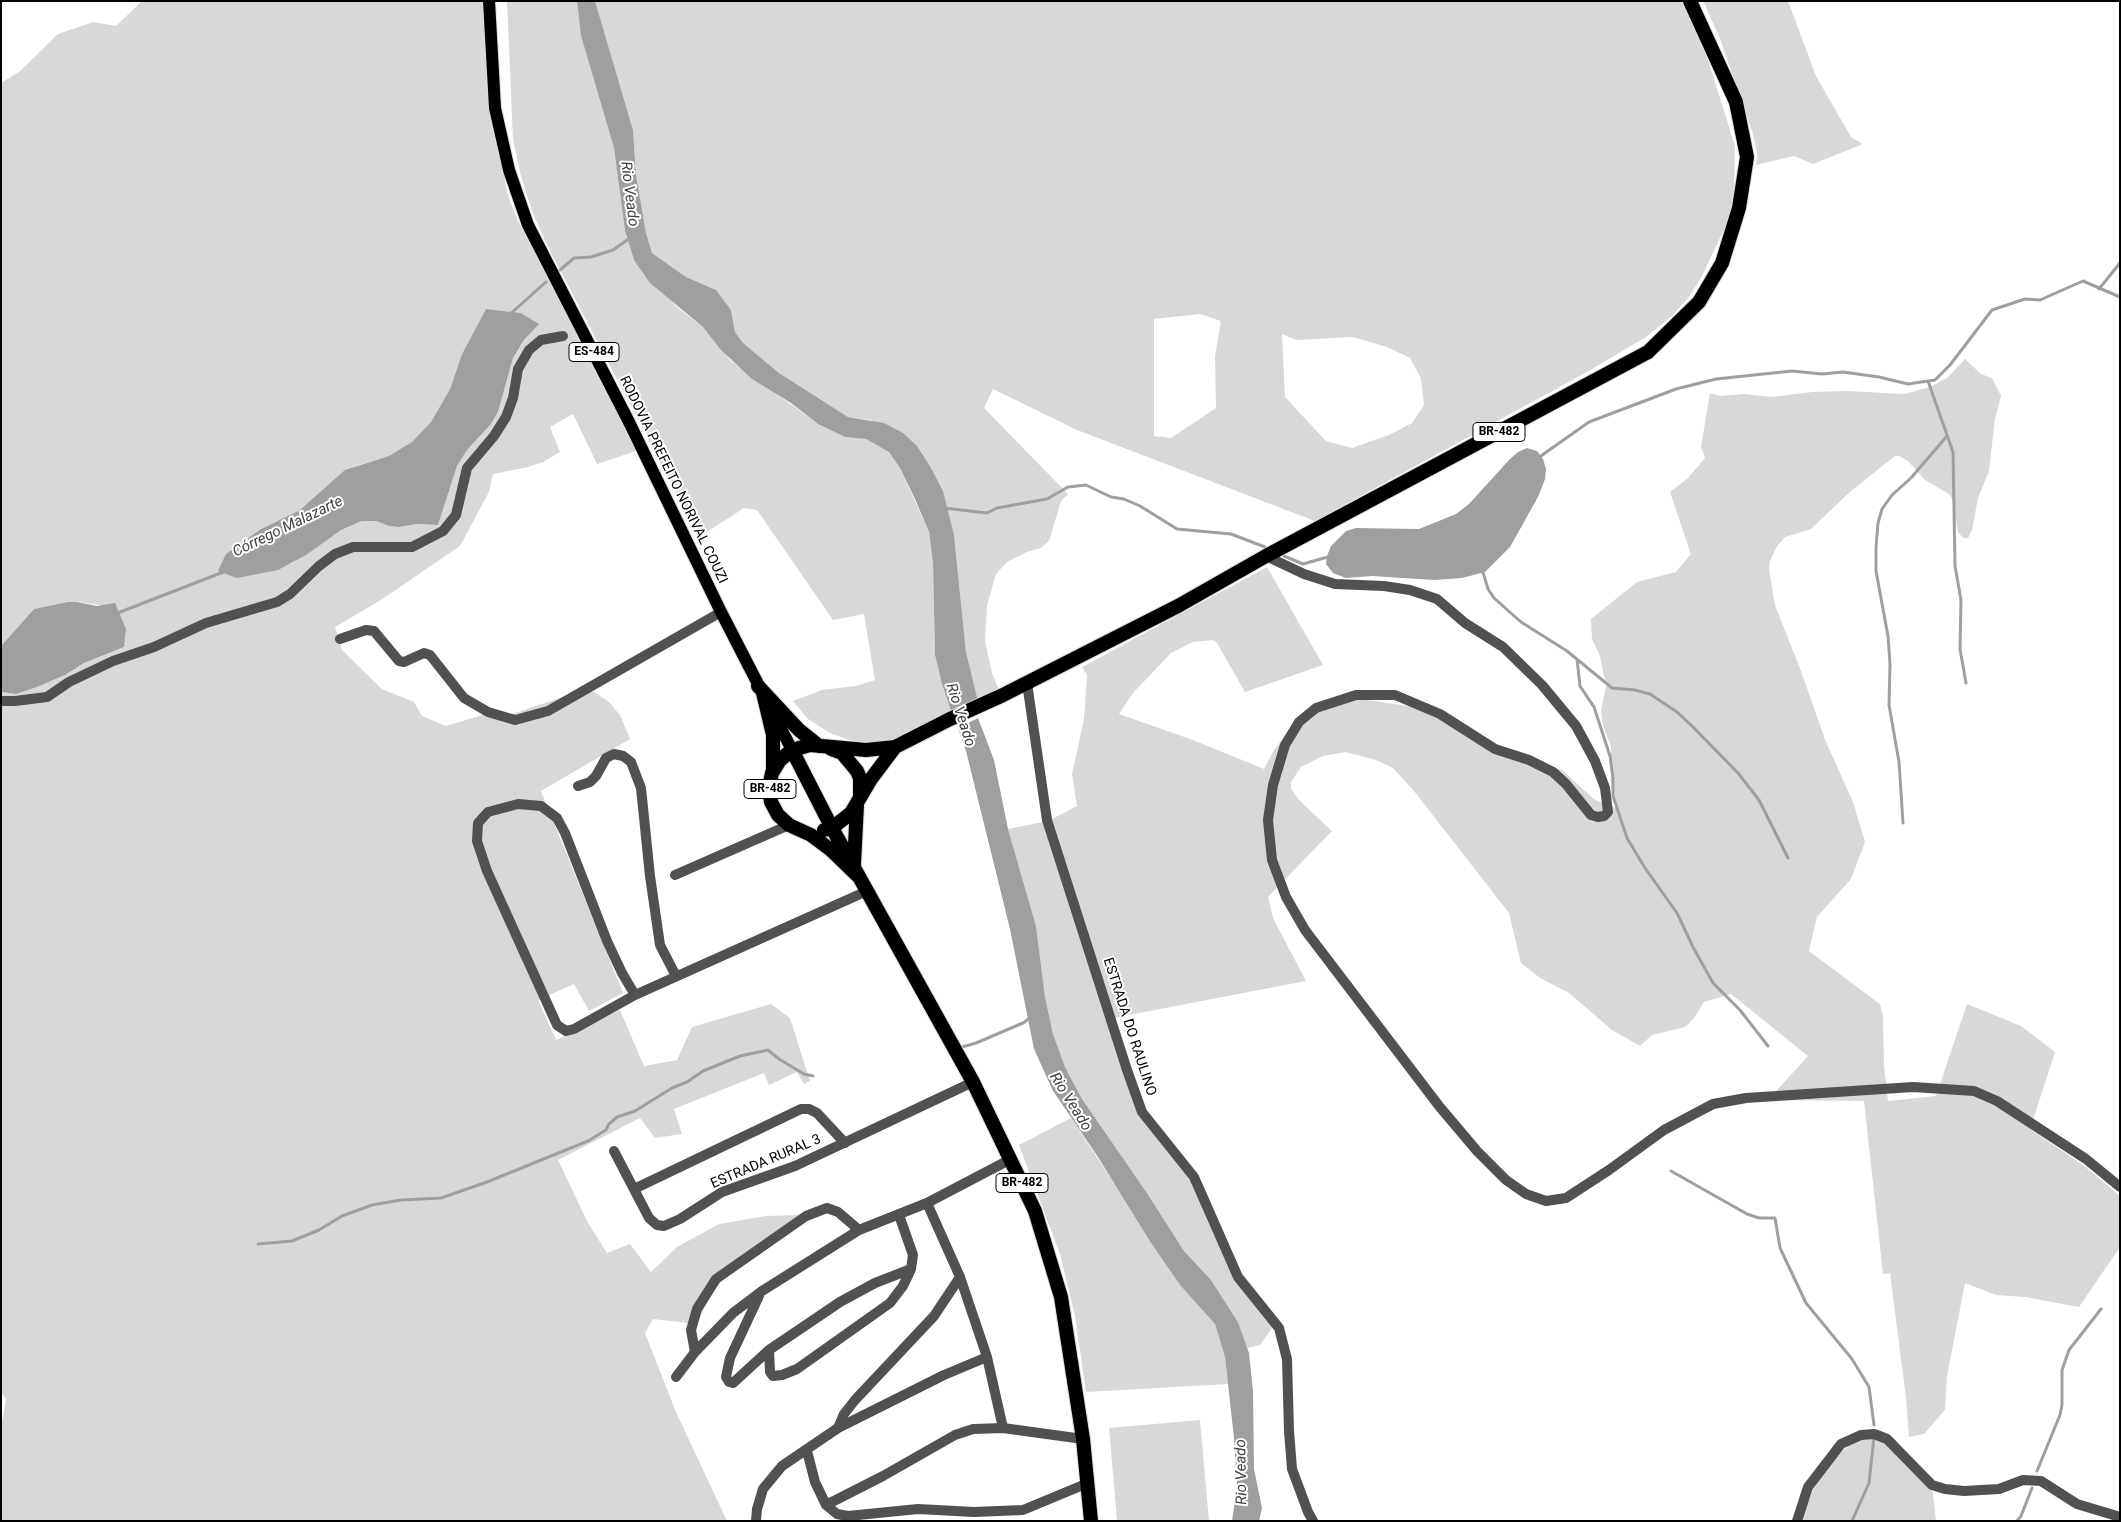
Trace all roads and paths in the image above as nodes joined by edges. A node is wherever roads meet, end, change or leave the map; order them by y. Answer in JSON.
{"nodes":[{"id":1,"x":489,"y":1,"type":"edge"},
{"id":2,"x":1690,"y":1,"type":"edge"},
{"id":3,"x":562,"y":336,"type":"dead end"},
{"id":4,"x":1266,"y":556,"type":"junction"},
{"id":5,"x":721,"y":612,"type":"junction"},
{"id":6,"x":340,"y":639,"type":"dead end"},
{"id":7,"x":1027,"y":683,"type":"junction"},
{"id":8,"x":761,"y":690,"type":"junction"},
{"id":9,"x":1,"y":700,"type":"edge"},
{"id":10,"x":822,"y":747,"type":"junction"},
{"id":11,"x":895,"y":747,"type":"junction"},
{"id":12,"x":792,"y":750,"type":"junction"},
{"id":13,"x":772,"y":773,"type":"junction"},
{"id":14,"x":578,"y":786,"type":"dead end"},
{"id":15,"x":859,"y":801,"type":"junction"},
{"id":16,"x":791,"y":826,"type":"junction"},
{"id":17,"x":832,"y":828,"type":"junction"},
{"id":18,"x":857,"y":871,"type":"junction"},
{"id":19,"x":675,"y":875,"type":"dead end"},
{"id":20,"x":867,"y":891,"type":"junction"},
{"id":21,"x":676,"y":976,"type":"junction"},
{"id":22,"x":635,"y":995,"type":"junction"},
{"id":23,"x":973,"y":1082,"type":"junction"},
{"id":24,"x":845,"y":1143,"type":"junction"},
{"id":25,"x":614,"y":1151,"type":"dead end"},
{"id":26,"x":1011,"y":1159,"type":"junction"},
{"id":27,"x":2120,"y":1187,"type":"edge"},
{"id":28,"x":634,"y":1189,"type":"junction"},
{"id":29,"x":927,"y":1203,"type":"junction"},
{"id":30,"x":899,"y":1215,"type":"junction"},
{"id":31,"x":859,"y":1230,"type":"junction"},
{"id":32,"x":911,"y":1269,"type":"junction"},
{"id":33,"x":960,"y":1277,"type":"junction"},
{"id":34,"x":762,"y":1291,"type":"junction"},
{"id":35,"x":769,"y":1350,"type":"junction"},
{"id":36,"x":695,"y":1352,"type":"junction"},
{"id":37,"x":987,"y":1358,"type":"junction"},
{"id":38,"x":676,"y":1377,"type":"dead end"},
{"id":39,"x":838,"y":1428,"type":"junction"},
{"id":40,"x":1003,"y":1428,"type":"junction"},
{"id":41,"x":1083,"y":1439,"type":"junction"},
{"id":42,"x":808,"y":1451,"type":"junction"},
{"id":43,"x":1088,"y":1484,"type":"junction"},
{"id":44,"x":826,"y":1505,"type":"junction"},
{"id":45,"x":1023,"y":1510,"type":"junction"},
{"id":46,"x":2120,"y":1517,"type":"edge"},
{"id":47,"x":756,"y":1521,"type":"edge"},
{"id":48,"x":1023,"y":1521,"type":"edge"},
{"id":49,"x":1090,"y":1521,"type":"edge"},
{"id":50,"x":1313,"y":1521,"type":"edge"},
{"id":51,"x":1797,"y":1521,"type":"edge"}],
"edges":[{"from":1,"to":5,"type":"main road","name":"RODOVIA PREFEITO NORIVAL COUZI","number":"ES-484"},
{"from":2,"to":4,"type":"highway","number":"BR-482"},
{"from":3,"to":9,"type":"street"},
{"from":4,"to":7,"type":"highway","number":"BR-482"},
{"from":4,"to":27,"type":"street"},
{"from":5,"to":6,"type":"street"},
{"from":5,"to":8,"type":"main road","name":"RODOVIA PREFEITO NORIVAL COUZI","number":"ES-484"},
{"from":7,"to":11,"type":"highway","number":"BR-482"},
{"from":7,"to":50,"type":"street","name":"ESTRADA DO RAULINO"},
{"from":8,"to":10,"type":"highway"},
{"from":8,"to":12,"type":"main road","number":"ES-484"},
{"from":8,"to":13,"type":"highway"},
{"from":10,"to":11,"type":"highway","number":"BR-482"},
{"from":10,"to":12,"type":"highway","number":"BR-482"},
{"from":10,"to":15,"type":"highway"},
{"from":11,"to":15,"type":"highway","number":"BR-482"},
{"from":12,"to":13,"type":"highway","number":"BR-482"},
{"from":12,"to":17,"type":"highway","number":"ES-484"},
{"from":13,"to":16,"type":"highway","number":"BR-482"},
{"from":14,"to":21,"type":"street"},
{"from":15,"to":17,"type":"highway","number":"BR-482"},
{"from":15,"to":18,"type":"highway"},
{"from":16,"to":17,"type":"highway"},
{"from":16,"to":18,"type":"highway","number":"BR-482"},
{"from":16,"to":19,"type":"street"},
{"from":17,"to":18,"type":"highway","number":"ES-484"},
{"from":18,"to":20,"type":"highway","number":"BR-482"},
{"from":20,"to":21,"type":"street"},
{"from":20,"to":23,"type":"highway","number":"BR-482"},
{"from":21,"to":22,"type":"street"},
{"from":22,"to":22,"type":"street"},
{"from":23,"to":24,"type":"street","name":"ESTRADA RURAL 3"},
{"from":23,"to":26,"type":"highway","number":"BR-482"},
{"from":24,"to":28,"type":"street","name":"ESTRADA RURAL 3"},
{"from":24,"to":28,"type":"street","name":"ESTRADA RURAL 3"},
{"from":25,"to":28,"type":"street","name":"ESTRADA RURAL 3"},
{"from":26,"to":29,"type":"street"},
{"from":26,"to":41,"type":"highway","number":"BR-482"},
{"from":29,"to":30,"type":"street"},
{"from":29,"to":33,"type":"street"},
{"from":30,"to":31,"type":"street"},
{"from":30,"to":32,"type":"street"},
{"from":31,"to":34,"type":"street"},
{"from":31,"to":36,"type":"street"},
{"from":32,"to":35,"type":"street"},
{"from":32,"to":35,"type":"street"},
{"from":33,"to":37,"type":"street"},
{"from":33,"to":39,"type":"street"},
{"from":34,"to":35,"type":"street"},
{"from":34,"to":36,"type":"street"},
{"from":36,"to":38,"type":"street"},
{"from":37,"to":39,"type":"street"},
{"from":37,"to":40,"type":"street"},
{"from":39,"to":42,"type":"street"},
{"from":40,"to":41,"type":"street"},
{"from":40,"to":44,"type":"street"},
{"from":41,"to":43,"type":"highway","number":"BR-482"},
{"from":42,"to":44,"type":"street"},
{"from":42,"to":47,"type":"street"},
{"from":43,"to":45,"type":"street"},
{"from":43,"to":49,"type":"highway","number":"BR-482"},
{"from":44,"to":45,"type":"street"},
{"from":45,"to":48,"type":"street"},
{"from":46,"to":51,"type":"street"}]}
